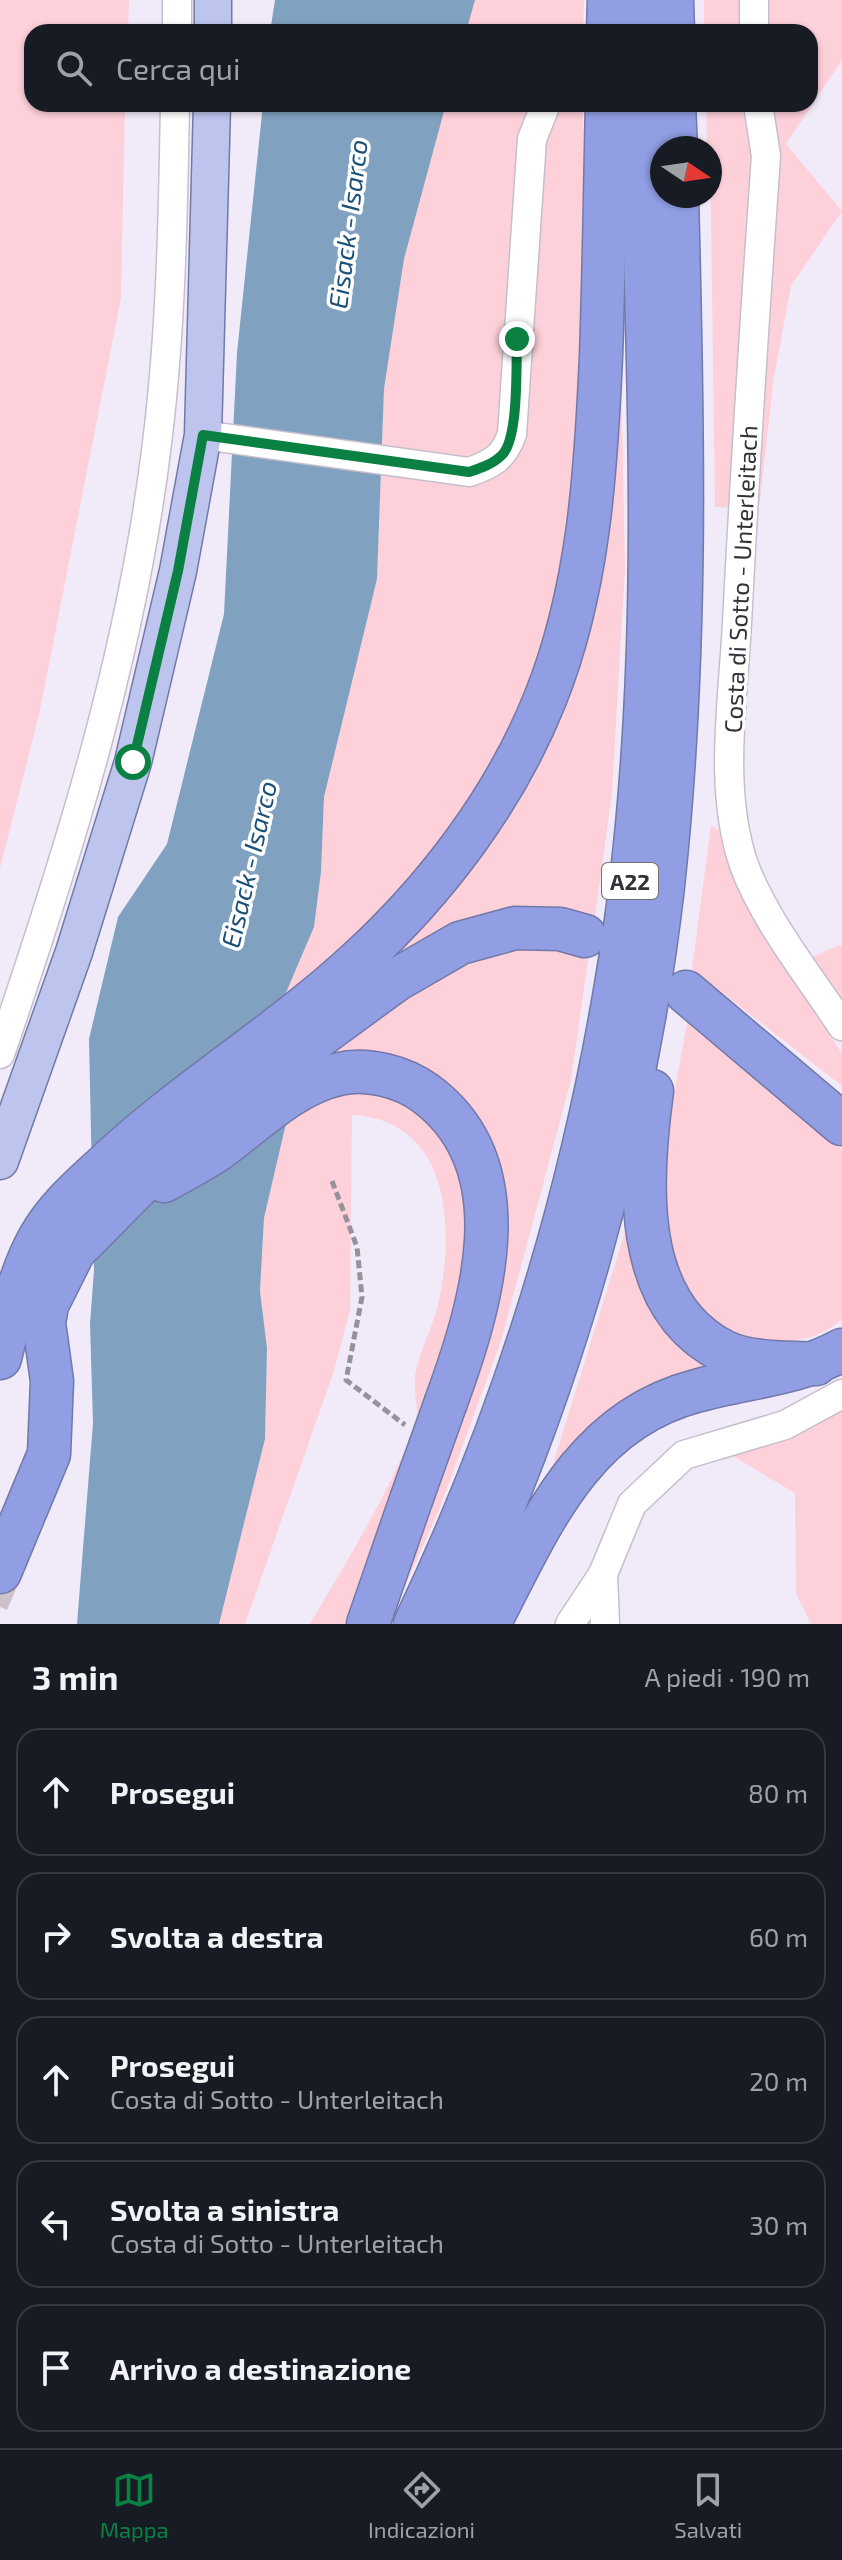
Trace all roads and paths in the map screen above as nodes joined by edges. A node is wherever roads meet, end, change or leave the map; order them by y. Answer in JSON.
{"nodes":[{"id":1,"x":177,"y":0,"type":"edge"},
{"id":2,"x":213,"y":0,"type":"edge"},
{"id":3,"x":609,"y":0,"type":"edge"},
{"id":4,"x":638,"y":0,"type":"edge"},
{"id":5,"x":672,"y":0,"type":"edge"},
{"id":6,"x":754,"y":0,"type":"edge"},
{"id":7,"x":177,"y":24,"type":"edge"},
{"id":8,"x":213,"y":24,"type":"edge"},
{"id":9,"x":608,"y":24,"type":"edge"},
{"id":10,"x":639,"y":24,"type":"edge"},
{"id":11,"x":673,"y":24,"type":"edge"},
{"id":12,"x":754,"y":24,"type":"edge"},
{"id":13,"x":175,"y":112,"type":"edge"},
{"id":14,"x":212,"y":112,"type":"edge"},
{"id":15,"x":543,"y":112,"type":"edge"},
{"id":16,"x":607,"y":112,"type":"edge"},
{"id":17,"x":641,"y":112,"type":"edge"},
{"id":18,"x":674,"y":112,"type":"edge"},
{"id":19,"x":759,"y":112,"type":"edge"},
{"id":20,"x":675,"y":136,"type":"edge"},
{"id":21,"x":677,"y":208,"type":"edge"},
{"id":22,"x":213,"y":436,"type":"junction"},
{"id":23,"x":671,"y":802,"type":"junction"},
{"id":24,"x":585,"y":936,"type":"dead end"},
{"id":25,"x":686,"y":992,"type":"dead end"},
{"id":26,"x":842,"y":1026,"type":"edge"},
{"id":27,"x":0,"y":1054,"type":"edge"},
{"id":28,"x":202,"y":1122,"type":"junction"},
{"id":29,"x":842,"y":1124,"type":"edge"},
{"id":30,"x":0,"y":1161,"type":"edge"},
{"id":31,"x":102,"y":1168,"type":"junction"},
{"id":32,"x":332,"y":1181,"type":"dead end"},
{"id":33,"x":121,"y":1206,"type":"junction"},
{"id":34,"x":0,"y":1358,"type":"edge"},
{"id":35,"x":833,"y":1369,"type":"edge"},
{"id":36,"x":409,"y":1428,"type":"dead end"},
{"id":37,"x":0,"y":1572,"type":"edge"},
{"id":38,"x":603,"y":1574,"type":"junction"},
{"id":39,"x":368,"y":1624,"type":"edge"},
{"id":40,"x":415,"y":1624,"type":"edge"},
{"id":41,"x":452,"y":1624,"type":"edge"},
{"id":42,"x":489,"y":1624,"type":"edge"},
{"id":43,"x":570,"y":1624,"type":"edge"},
{"id":44,"x":605,"y":1624,"type":"edge"}],
"edges":[{"from":1,"to":7,"type":"street"},
{"from":2,"to":8,"type":"main road"},
{"from":3,"to":9,"type":"highway"},
{"from":4,"to":10,"type":"highway"},
{"from":5,"to":11,"type":"highway"},
{"from":6,"to":12,"type":"street"},
{"from":13,"to":27,"type":"street"},
{"from":14,"to":22,"type":"main road"},
{"from":15,"to":22,"type":"street"},
{"from":16,"to":31,"type":"highway"},
{"from":17,"to":40,"type":"highway","number":"A22"},
{"from":18,"to":20,"type":"highway"},
{"from":19,"to":26,"type":"street","name":"Costa di Sotto - Unterleitach"},
{"from":21,"to":23,"type":"highway","number":"A22"},
{"from":22,"to":30,"type":"main road"},
{"from":23,"to":35,"type":"highway"},
{"from":23,"to":41,"type":"highway","number":"A22"},
{"from":24,"to":28,"type":"highway"},
{"from":25,"to":29,"type":"highway"},
{"from":28,"to":31,"type":"highway"},
{"from":28,"to":33,"type":"highway"},
{"from":31,"to":34,"type":"highway"},
{"from":32,"to":36,"type":"path"},
{"from":33,"to":37,"type":"highway"},
{"from":33,"to":39,"type":"highway","bridge":true},
{"from":35,"to":38,"type":"street"},
{"from":35,"to":42,"type":"highway"},
{"from":38,"to":43,"type":"street"},
{"from":38,"to":44,"type":"street"}]}
